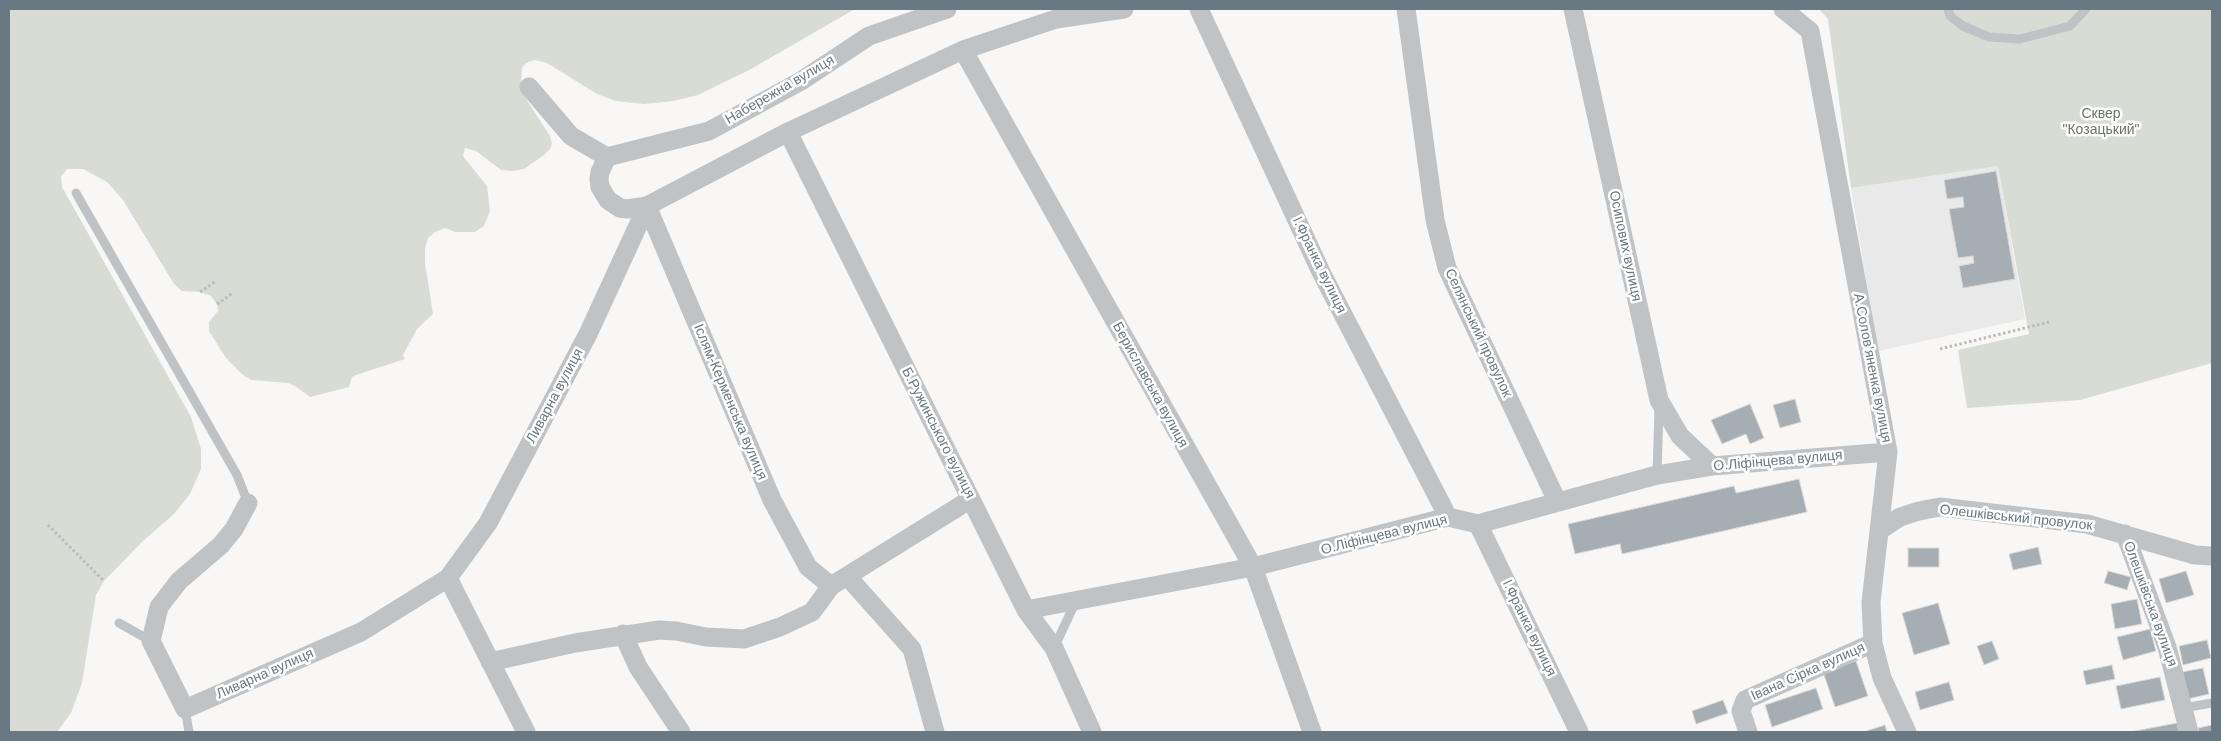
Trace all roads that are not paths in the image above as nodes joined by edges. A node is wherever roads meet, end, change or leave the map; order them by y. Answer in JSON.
{"nodes":[{"id":1,"x":947,"y":9,"type":"edge"},
{"id":2,"x":1124,"y":9,"type":"edge"},
{"id":3,"x":1199,"y":9,"type":"edge"},
{"id":4,"x":1406,"y":9,"type":"edge"},
{"id":5,"x":1573,"y":9,"type":"edge"},
{"id":6,"x":1783,"y":9,"type":"edge"},
{"id":7,"x":1948,"y":9,"type":"edge"},
{"id":8,"x":2086,"y":9,"type":"edge"},
{"id":9,"x":963,"y":50,"type":"junction"},
{"id":10,"x":529,"y":87,"type":"dead end"},
{"id":11,"x":788,"y":132,"type":"junction"},
{"id":12,"x":607,"y":157,"type":"junction"},
{"id":13,"x":76,"y":193,"type":"dead end"},
{"id":14,"x":647,"y":206,"type":"junction"},
{"id":15,"x":1659,"y":400,"type":"junction"},
{"id":16,"x":1888,"y":452,"type":"junction"},
{"id":17,"x":1712,"y":466,"type":"junction"},
{"id":18,"x":1657,"y":475,"type":"junction"},
{"id":19,"x":971,"y":499,"type":"junction"},
{"id":20,"x":1557,"y":501,"type":"junction"},
{"id":21,"x":248,"y":503,"type":"joint"},
{"id":22,"x":1448,"y":517,"type":"junction"},
{"id":23,"x":1478,"y":524,"type":"junction"},
{"id":24,"x":1880,"y":530,"type":"junction"},
{"id":25,"x":2125,"y":534,"type":"junction"},
{"id":26,"x":2212,"y":556,"type":"edge"},
{"id":27,"x":1253,"y":567,"type":"junction"},
{"id":28,"x":448,"y":578,"type":"junction"},
{"id":29,"x":839,"y":581,"type":"junction"},
{"id":30,"x":1076,"y":600,"type":"junction"},
{"id":31,"x":1026,"y":610,"type":"junction"},
{"id":32,"x":119,"y":623,"type":"dead end"},
{"id":33,"x":623,"y":634,"type":"junction"},
{"id":34,"x":151,"y":640,"type":"junction"},
{"id":35,"x":1874,"y":643,"type":"junction"},
{"id":36,"x":1054,"y":648,"type":"junction"},
{"id":37,"x":490,"y":662,"type":"junction"},
{"id":38,"x":2212,"y":703,"type":"edge"},
{"id":39,"x":2183,"y":708,"type":"junction"},
{"id":40,"x":185,"y":709,"type":"junction"},
{"id":41,"x":189,"y":732,"type":"edge"},
{"id":42,"x":526,"y":732,"type":"edge"},
{"id":43,"x":681,"y":732,"type":"edge"},
{"id":44,"x":935,"y":732,"type":"edge"},
{"id":45,"x":1092,"y":732,"type":"edge"},
{"id":46,"x":1312,"y":732,"type":"edge"},
{"id":47,"x":1579,"y":732,"type":"edge"},
{"id":48,"x":1748,"y":732,"type":"edge"},
{"id":49,"x":1907,"y":732,"type":"edge"},
{"id":50,"x":2189,"y":732,"type":"edge"}],
"edges":[{"from":1,"to":12,"type":"street","name":"Набережна вулиця"},
{"from":2,"to":9,"type":"street"},
{"from":3,"to":22,"type":"street","name":"І.Франка вулиця"},
{"from":4,"to":20,"type":"street","name":"Селянський провулок"},
{"from":5,"to":15,"type":"street","name":"Осипових вулиця"},
{"from":6,"to":16,"type":"street","name":"А.Солов’яненка вулиця"},
{"from":7,"to":8,"type":"lane"},
{"from":9,"to":11,"type":"street"},
{"from":9,"to":27,"type":"street","name":"Бериславська вулиця"},
{"from":10,"to":12,"type":"street"},
{"from":11,"to":14,"type":"street"},
{"from":11,"to":19,"type":"street","name":"Б.Ружинського вулиця"},
{"from":12,"to":14,"type":"street"},
{"from":13,"to":21,"type":"lane"},
{"from":14,"to":28,"type":"street","name":"Ливарна вулиця"},
{"from":14,"to":29,"type":"street","name":"Іслям-Керменська вулиця"},
{"from":15,"to":17,"type":"street","name":"Осипових вулиця"},
{"from":15,"to":18,"type":"lane"},
{"from":16,"to":17,"type":"street","name":"О.Ліфінцева вулиця"},
{"from":16,"to":24,"type":"street","name":"А.Солов’яненка вулиця"},
{"from":17,"to":18,"type":"street","name":"О.Ліфінцева вулиця"},
{"from":18,"to":20,"type":"street","name":"О.Ліфінцева вулиця"},
{"from":19,"to":29,"type":"street"},
{"from":19,"to":31,"type":"street","name":"Б.Ружинського вулиця"},
{"from":20,"to":23,"type":"street","name":"О.Ліфінцева вулиця"},
{"from":21,"to":34,"type":"street"},
{"from":22,"to":23,"type":"street","name":"О.Ліфінцева вулиця"},
{"from":22,"to":27,"type":"street","name":"О.Ліфінцева вулиця"},
{"from":23,"to":47,"type":"street","name":"І.Франка вулиця"},
{"from":24,"to":25,"type":"street","name":"Олешківський провулок"},
{"from":24,"to":35,"type":"street","name":"А.Солов’яненка вулиця"},
{"from":25,"to":26,"type":"street","name":"Олешківський провулок"},
{"from":25,"to":39,"type":"street","name":"Олешківська вулиця"},
{"from":27,"to":30,"type":"street","name":"О.Ліфінцева вулиця"},
{"from":27,"to":46,"type":"street","name":"Бериславська вулиця"},
{"from":28,"to":37,"type":"street"},
{"from":28,"to":40,"type":"street","name":"Ливарна вулиця"},
{"from":29,"to":33,"type":"street"},
{"from":29,"to":44,"type":"street","name":"Іслям-Керменська вулиця"},
{"from":30,"to":31,"type":"street","name":"О.Ліфінцева вулиця"},
{"from":30,"to":36,"type":"lane"},
{"from":31,"to":36,"type":"street","name":"Б.Ружинського вулиця"},
{"from":32,"to":34,"type":"lane"},
{"from":33,"to":37,"type":"street"},
{"from":33,"to":43,"type":"street"},
{"from":34,"to":40,"type":"street"},
{"from":35,"to":48,"type":"street","name":"Івана Сірка вулиця"},
{"from":35,"to":49,"type":"street","name":"А.Солов’яненка вулиця"},
{"from":36,"to":45,"type":"street","name":"Б.Ружинського вулиця"},
{"from":37,"to":42,"type":"street"},
{"from":38,"to":39,"type":"lane"},
{"from":39,"to":50,"type":"street","name":"Олешківська вулиця"},
{"from":40,"to":41,"type":"lane"}]}
